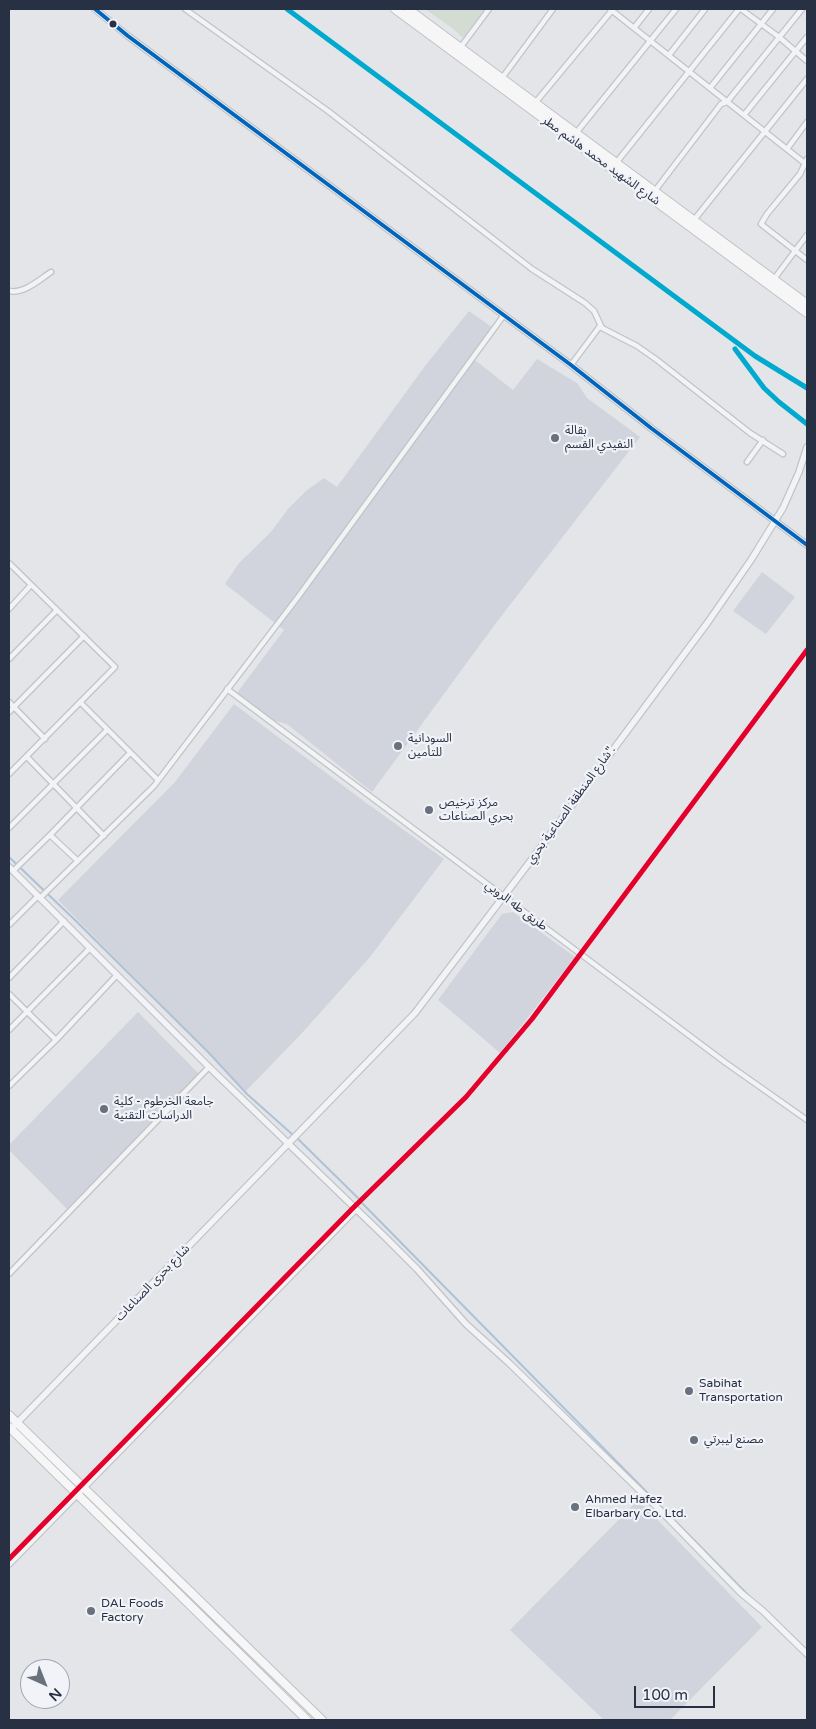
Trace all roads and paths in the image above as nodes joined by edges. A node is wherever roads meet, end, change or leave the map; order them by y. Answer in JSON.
{"nodes":[{"id":1,"x":95,"y":9,"type":"edge"},
{"id":2,"x":184,"y":9,"type":"edge"},
{"id":3,"x":395,"y":9,"type":"edge"},
{"id":4,"x":408,"y":9,"type":"edge"},
{"id":5,"x":489,"y":9,"type":"edge"},
{"id":6,"x":553,"y":9,"type":"edge"},
{"id":7,"x":612,"y":9,"type":"edge"},
{"id":8,"x":649,"y":9,"type":"edge"},
{"id":9,"x":676,"y":9,"type":"edge"},
{"id":10,"x":705,"y":9,"type":"edge"},
{"id":11,"x":740,"y":9,"type":"edge"},
{"id":12,"x":773,"y":9,"type":"edge"},
{"id":13,"x":802,"y":9,"type":"edge"},
{"id":14,"x":761,"y":23,"type":"junction"},
{"id":15,"x":634,"y":28,"type":"junction"},
{"id":16,"x":779,"y":37,"type":"junction"},
{"id":17,"x":807,"y":37,"type":"edge"},
{"id":18,"x":650,"y":41,"type":"junction"},
{"id":19,"x":458,"y":50,"type":"junction"},
{"id":20,"x":796,"y":52,"type":"junction"},
{"id":21,"x":669,"y":55,"type":"junction"},
{"id":22,"x":807,"y":61,"type":"edge"},
{"id":23,"x":689,"y":71,"type":"junction"},
{"id":24,"x":502,"y":78,"type":"junction"},
{"id":25,"x":807,"y":79,"type":"edge"},
{"id":26,"x":710,"y":88,"type":"junction"},
{"id":27,"x":727,"y":102,"type":"junction"},
{"id":28,"x":535,"y":103,"type":"junction"},
{"id":29,"x":744,"y":115,"type":"junction"},
{"id":30,"x":807,"y":122,"type":"edge"},
{"id":31,"x":766,"y":132,"type":"junction"},
{"id":32,"x":576,"y":133,"type":"junction"},
{"id":33,"x":787,"y":149,"type":"junction"},
{"id":34,"x":806,"y":162,"type":"edge"},
{"id":35,"x":616,"y":163,"type":"junction"},
{"id":36,"x":652,"y":194,"type":"junction"},
{"id":37,"x":694,"y":220,"type":"junction"},
{"id":38,"x":807,"y":235,"type":"edge"},
{"id":39,"x":795,"y":251,"type":"junction"},
{"id":40,"x":807,"y":260,"type":"edge"},
{"id":41,"x":51,"y":272,"type":"dead end"},
{"id":42,"x":774,"y":279,"type":"junction"},
{"id":43,"x":9,"y":291,"type":"edge"},
{"id":44,"x":807,"y":304,"type":"edge"},
{"id":45,"x":807,"y":312,"type":"edge"},
{"id":46,"x":504,"y":316,"type":"junction"},
{"id":47,"x":600,"y":326,"type":"junction"},
{"id":48,"x":571,"y":365,"type":"junction"},
{"id":49,"x":763,"y":440,"type":"junction"},
{"id":50,"x":807,"y":447,"type":"edge"},
{"id":51,"x":783,"y":454,"type":"dead end"},
{"id":52,"x":747,"y":462,"type":"dead end"},
{"id":53,"x":775,"y":521,"type":"junction"},
{"id":54,"x":807,"y":545,"type":"edge"},
{"id":55,"x":9,"y":563,"type":"edge"},
{"id":56,"x":31,"y":586,"type":"junction"},
{"id":57,"x":9,"y":609,"type":"edge"},
{"id":58,"x":58,"y":610,"type":"junction"},
{"id":59,"x":84,"y":636,"type":"junction"},
{"id":60,"x":9,"y":659,"type":"edge"},
{"id":61,"x":226,"y":689,"type":"junction"},
{"id":62,"x":9,"y":702,"type":"edge"},
{"id":63,"x":80,"y":702,"type":"junction"},
{"id":64,"x":14,"y":707,"type":"junction"},
{"id":65,"x":9,"y":712,"type":"edge"},
{"id":66,"x":107,"y":730,"type":"junction"},
{"id":67,"x":45,"y":738,"type":"junction"},
{"id":68,"x":130,"y":753,"type":"junction"},
{"id":69,"x":27,"y":757,"type":"junction"},
{"id":70,"x":9,"y":774,"type":"edge"},
{"id":71,"x":158,"y":780,"type":"junction"},
{"id":72,"x":54,"y":783,"type":"junction"},
{"id":73,"x":76,"y":807,"type":"junction"},
{"id":74,"x":9,"y":828,"type":"edge"},
{"id":75,"x":50,"y":835,"type":"junction"},
{"id":76,"x":104,"y":836,"type":"junction"},
{"id":77,"x":78,"y":861,"type":"junction"},
{"id":78,"x":15,"y":868,"type":"edge"},
{"id":79,"x":42,"y":895,"type":"junction"},
{"id":80,"x":503,"y":897,"type":"junction"},
{"id":81,"x":64,"y":921,"type":"junction"},
{"id":82,"x":9,"y":925,"type":"edge"},
{"id":83,"x":90,"y":948,"type":"junction"},
{"id":84,"x":117,"y":975,"type":"junction"},
{"id":85,"x":9,"y":978,"type":"edge"},
{"id":86,"x":9,"y":994,"type":"edge"},
{"id":87,"x":27,"y":1012,"type":"junction"},
{"id":88,"x":9,"y":1030,"type":"edge"},
{"id":89,"x":56,"y":1040,"type":"junction"},
{"id":90,"x":209,"y":1067,"type":"junction"},
{"id":91,"x":9,"y":1086,"type":"edge"},
{"id":92,"x":807,"y":1120,"type":"edge"},
{"id":93,"x":295,"y":1137,"type":"joint"},
{"id":94,"x":288,"y":1144,"type":"junction"},
{"id":95,"x":355,"y":1210,"type":"junction"},
{"id":96,"x":9,"y":1274,"type":"edge"},
{"id":97,"x":9,"y":1415,"type":"edge"},
{"id":98,"x":11,"y":1428,"type":"edge"},
{"id":99,"x":83,"y":1488,"type":"junction"},
{"id":100,"x":77,"y":1494,"type":"junction"},
{"id":101,"x":9,"y":1564,"type":"edge"},
{"id":102,"x":253,"y":1653,"type":"junction"},
{"id":103,"x":807,"y":1654,"type":"edge"},
{"id":104,"x":246,"y":1660,"type":"junction"},
{"id":105,"x":307,"y":1720,"type":"edge"},
{"id":106,"x":322,"y":1720,"type":"edge"}],
"edges":[{"from":1,"to":46,"type":"street"},
{"from":2,"to":47,"type":"street"},
{"from":3,"to":19,"type":"main road","name":"شارع الشهيد محمد هاشم مطر"},
{"from":4,"to":19,"type":"main road","name":"شارع الشهيد محمد هاشم مطر"},
{"from":5,"to":19,"type":"street"},
{"from":6,"to":24,"type":"street"},
{"from":7,"to":15,"type":"street"},
{"from":7,"to":28,"type":"street"},
{"from":8,"to":15,"type":"street"},
{"from":9,"to":18,"type":"street"},
{"from":10,"to":21,"type":"street"},
{"from":11,"to":14,"type":"street"},
{"from":11,"to":23,"type":"street"},
{"from":12,"to":14,"type":"street"},
{"from":13,"to":16,"type":"street"},
{"from":14,"to":16,"type":"street"},
{"from":14,"to":26,"type":"street"},
{"from":15,"to":18,"type":"street"},
{"from":16,"to":20,"type":"street"},
{"from":16,"to":27,"type":"street"},
{"from":17,"to":20,"type":"street"},
{"from":18,"to":21,"type":"street"},
{"from":18,"to":32,"type":"street"},
{"from":19,"to":24,"type":"main road","name":"شارع الشهيد محمد هاشم مطر"},
{"from":19,"to":36,"type":"main road","name":"شارع الشهيد محمد هاشم مطر"},
{"from":20,"to":22,"type":"street"},
{"from":20,"to":29,"type":"street"},
{"from":21,"to":23,"type":"street"},
{"from":23,"to":26,"type":"street"},
{"from":23,"to":35,"type":"street"},
{"from":24,"to":28,"type":"main road","name":"شارع الشهيد محمد هاشم مطر"},
{"from":25,"to":31,"type":"street"},
{"from":26,"to":27,"type":"street"},
{"from":27,"to":29,"type":"street"},
{"from":27,"to":36,"type":"street"},
{"from":28,"to":32,"type":"main road","name":"شارع الشهيد محمد هاشم مطر"},
{"from":29,"to":31,"type":"street"},
{"from":30,"to":33,"type":"street"},
{"from":31,"to":33,"type":"street"},
{"from":31,"to":37,"type":"street"},
{"from":32,"to":35,"type":"main road","name":"شارع الشهيد محمد هاشم مطر"},
{"from":33,"to":34,"type":"street"},
{"from":34,"to":39,"type":"street"},
{"from":35,"to":36,"type":"main road","name":"شارع الشهيد محمد هاشم مطر"},
{"from":36,"to":37,"type":"main road","name":"شارع الشهيد محمد هاشم مطر"},
{"from":36,"to":45,"type":"main road","name":"شارع الشهيد محمد هاشم مطر"},
{"from":37,"to":42,"type":"main road","name":"شارع الشهيد محمد هاشم مطر"},
{"from":38,"to":39,"type":"street"},
{"from":39,"to":40,"type":"street"},
{"from":39,"to":42,"type":"street"},
{"from":41,"to":43,"type":"street"},
{"from":42,"to":44,"type":"main road","name":"شارع الشهيد محمد هاشم مطر"},
{"from":46,"to":48,"type":"street"},
{"from":46,"to":61,"type":"street"},
{"from":47,"to":48,"type":"street"},
{"from":47,"to":49,"type":"street"},
{"from":48,"to":53,"type":"street"},
{"from":49,"to":51,"type":"street"},
{"from":49,"to":52,"type":"street"},
{"from":50,"to":53,"type":"street","name":"شارع المنطقة الصناعية بحري\"."},
{"from":53,"to":54,"type":"street"},
{"from":53,"to":80,"type":"street","name":"شارع المنطقة الصناعية بحري\"."},
{"from":55,"to":56,"type":"street"},
{"from":56,"to":57,"type":"street"},
{"from":56,"to":58,"type":"street"},
{"from":58,"to":59,"type":"street"},
{"from":58,"to":60,"type":"street"},
{"from":59,"to":63,"type":"street"},
{"from":59,"to":64,"type":"street"},
{"from":61,"to":71,"type":"street"},
{"from":61,"to":80,"type":"street","name":"طريق طه الروبي"},
{"from":62,"to":64,"type":"street"},
{"from":63,"to":66,"type":"street"},
{"from":63,"to":67,"type":"street"},
{"from":64,"to":65,"type":"street"},
{"from":64,"to":67,"type":"street"},
{"from":66,"to":68,"type":"street"},
{"from":66,"to":72,"type":"street"},
{"from":67,"to":69,"type":"street"},
{"from":68,"to":71,"type":"street"},
{"from":68,"to":73,"type":"street"},
{"from":69,"to":70,"type":"street"},
{"from":69,"to":72,"type":"street"},
{"from":71,"to":76,"type":"street"},
{"from":72,"to":73,"type":"street"},
{"from":72,"to":74,"type":"street"},
{"from":73,"to":75,"type":"street"},
{"from":73,"to":76,"type":"street"},
{"from":75,"to":77,"type":"street"},
{"from":75,"to":78,"type":"street"},
{"from":76,"to":77,"type":"street"},
{"from":77,"to":79,"type":"street"},
{"from":78,"to":79,"type":"street"},
{"from":79,"to":81,"type":"street"},
{"from":79,"to":82,"type":"street"},
{"from":80,"to":92,"type":"street","name":"طريق طه الروبي"},
{"from":80,"to":93,"type":"street","name":"شارع المنطقة الصناعية بحري\"."},
{"from":81,"to":83,"type":"street"},
{"from":81,"to":85,"type":"street"},
{"from":83,"to":84,"type":"street"},
{"from":83,"to":87,"type":"street"},
{"from":84,"to":89,"type":"street"},
{"from":84,"to":90,"type":"street"},
{"from":86,"to":87,"type":"street"},
{"from":87,"to":88,"type":"street"},
{"from":87,"to":89,"type":"street"},
{"from":89,"to":91,"type":"street"},
{"from":90,"to":94,"type":"street"},
{"from":90,"to":96,"type":"street"},
{"from":93,"to":94,"type":"street","name":"شارع بحرى الصناعات"},
{"from":94,"to":95,"type":"street"},
{"from":94,"to":98,"type":"street","name":"شارع بحرى الصناعات"},
{"from":95,"to":99,"type":"street"},
{"from":95,"to":103,"type":"street"},
{"from":97,"to":98,"type":"main road"},
{"from":98,"to":99,"type":"main road"},
{"from":98,"to":100,"type":"main road"},
{"from":99,"to":100,"type":"street"},
{"from":99,"to":102,"type":"main road"},
{"from":100,"to":101,"type":"street"},
{"from":100,"to":104,"type":"main road"},
{"from":102,"to":104,"type":"main road"},
{"from":102,"to":106,"type":"main road"},
{"from":104,"to":105,"type":"main road"}]}
